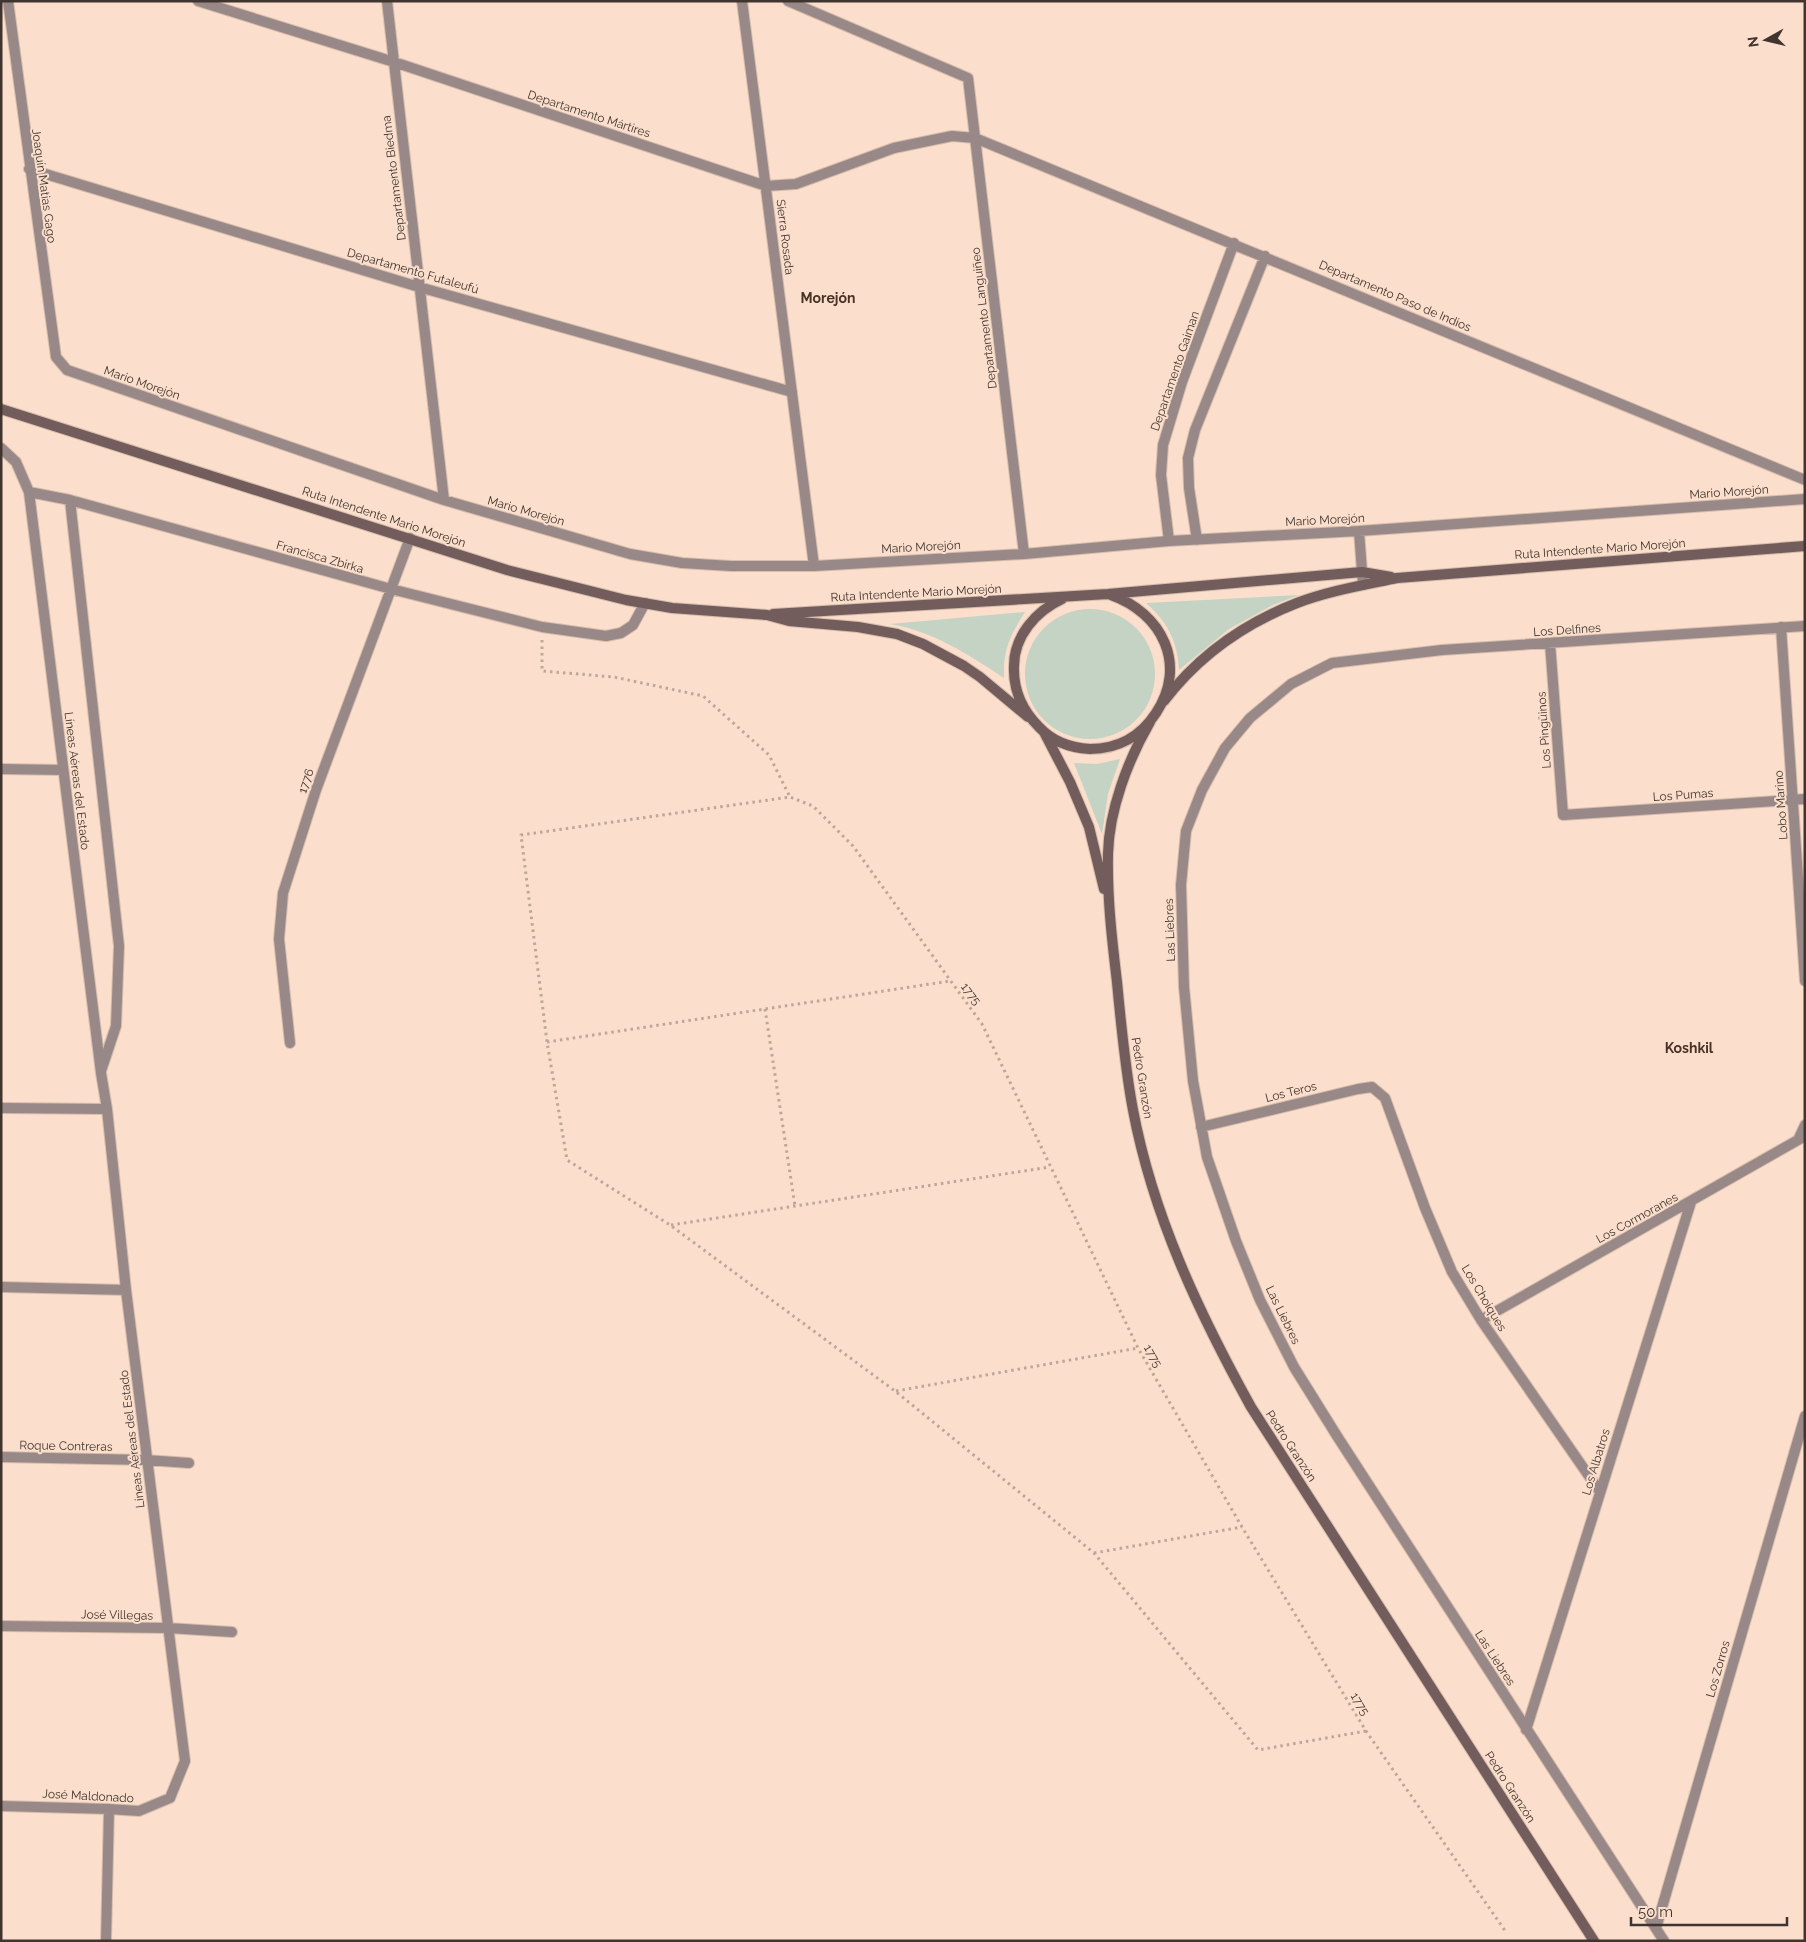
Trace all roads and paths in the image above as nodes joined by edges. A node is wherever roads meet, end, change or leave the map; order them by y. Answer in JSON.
{"nodes":[{"id":1,"x":8,"y":1,"type":"edge"},
{"id":2,"x":198,"y":1,"type":"edge"},
{"id":3,"x":387,"y":1,"type":"edge"},
{"id":4,"x":742,"y":1,"type":"edge"},
{"id":5,"x":788,"y":1,"type":"edge"},
{"id":6,"x":394,"y":62,"type":"junction"},
{"id":7,"x":975,"y":138,"type":"junction"},
{"id":8,"x":29,"y":169,"type":"junction"},
{"id":9,"x":766,"y":186,"type":"junction"},
{"id":10,"x":1234,"y":243,"type":"junction"},
{"id":11,"x":1265,"y":256,"type":"junction"},
{"id":12,"x":419,"y":287,"type":"junction"},
{"id":13,"x":67,"y":370,"type":"joint"},
{"id":14,"x":792,"y":392,"type":"junction"},
{"id":15,"x":1,"y":409,"type":"edge"},
{"id":16,"x":1,"y":448,"type":"edge"},
{"id":17,"x":1805,"y":480,"type":"edge"},
{"id":18,"x":29,"y":492,"type":"junction"},
{"id":19,"x":1805,"y":499,"type":"edge"},
{"id":20,"x":70,"y":500,"type":"junction"},
{"id":21,"x":444,"y":500,"type":"junction"},
{"id":22,"x":1360,"y":531,"type":"junction"},
{"id":23,"x":410,"y":538,"type":"junction"},
{"id":24,"x":1198,"y":540,"type":"junction"},
{"id":25,"x":1169,"y":541,"type":"junction"},
{"id":26,"x":1805,"y":546,"type":"edge"},
{"id":27,"x":1024,"y":554,"type":"junction"},
{"id":28,"x":814,"y":566,"type":"junction"},
{"id":29,"x":1362,"y":572,"type":"junction"},
{"id":30,"x":1396,"y":578,"type":"junction"},
{"id":31,"x":1363,"y":585,"type":"junction"},
{"id":32,"x":391,"y":589,"type":"junction"},
{"id":33,"x":1108,"y":594,"type":"junction"},
{"id":34,"x":1067,"y":596,"type":"junction"},
{"id":35,"x":645,"y":603,"type":"junction"},
{"id":36,"x":767,"y":615,"type":"junction"},
{"id":37,"x":1805,"y":626,"type":"edge"},
{"id":38,"x":542,"y":627,"type":"junction"},
{"id":39,"x":1781,"y":627,"type":"junction"},
{"id":40,"x":1550,"y":643,"type":"junction"},
{"id":41,"x":1332,"y":662,"type":"joint"},
{"id":42,"x":1164,"y":701,"type":"junction"},
{"id":43,"x":1028,"y":717,"type":"junction"},
{"id":44,"x":1150,"y":722,"type":"junction"},
{"id":45,"x":1045,"y":734,"type":"junction"},
{"id":46,"x":1,"y":769,"type":"edge"},
{"id":47,"x":63,"y":770,"type":"junction"},
{"id":48,"x":790,"y":797,"type":"junction"},
{"id":49,"x":1805,"y":799,"type":"edge"},
{"id":50,"x":1794,"y":800,"type":"junction"},
{"id":51,"x":1563,"y":816,"type":"joint"},
{"id":52,"x":1109,"y":907,"type":"junction"},
{"id":53,"x":1804,"y":971,"type":"edge"},
{"id":54,"x":950,"y":981,"type":"junction"},
{"id":55,"x":1805,"y":981,"type":"edge"},
{"id":56,"x":765,"y":1009,"type":"junction"},
{"id":57,"x":547,"y":1042,"type":"junction"},
{"id":58,"x":290,"y":1043,"type":"dead end"},
{"id":59,"x":100,"y":1074,"type":"junction"},
{"id":60,"x":1385,"y":1098,"type":"joint"},
{"id":61,"x":1,"y":1108,"type":"edge"},
{"id":62,"x":106,"y":1109,"type":"junction"},
{"id":63,"x":1805,"y":1125,"type":"edge"},
{"id":64,"x":1201,"y":1127,"type":"junction"},
{"id":65,"x":1801,"y":1138,"type":"edge"},
{"id":66,"x":1050,"y":1167,"type":"junction"},
{"id":67,"x":1690,"y":1202,"type":"junction"},
{"id":68,"x":795,"y":1206,"type":"junction"},
{"id":69,"x":670,"y":1225,"type":"junction"},
{"id":70,"x":1,"y":1287,"type":"edge"},
{"id":71,"x":126,"y":1290,"type":"junction"},
{"id":72,"x":1480,"y":1320,"type":"junction"},
{"id":73,"x":1138,"y":1348,"type":"junction"},
{"id":74,"x":895,"y":1391,"type":"junction"},
{"id":75,"x":1805,"y":1416,"type":"edge"},
{"id":76,"x":1,"y":1457,"type":"edge"},
{"id":77,"x":146,"y":1460,"type":"junction"},
{"id":78,"x":189,"y":1463,"type":"dead end"},
{"id":79,"x":1600,"y":1492,"type":"junction"},
{"id":80,"x":1242,"y":1527,"type":"junction"},
{"id":81,"x":1094,"y":1553,"type":"junction"},
{"id":82,"x":1,"y":1626,"type":"edge"},
{"id":83,"x":168,"y":1628,"type":"junction"},
{"id":84,"x":232,"y":1632,"type":"dead end"},
{"id":85,"x":1526,"y":1730,"type":"junction"},
{"id":86,"x":1366,"y":1731,"type":"junction"},
{"id":87,"x":170,"y":1798,"type":"joint"},
{"id":88,"x":1,"y":1806,"type":"edge"},
{"id":89,"x":109,"y":1809,"type":"junction"},
{"id":90,"x":1656,"y":1928,"type":"junction"},
{"id":91,"x":1506,"y":1932,"type":"dead end"},
{"id":92,"x":106,"y":1941,"type":"edge"},
{"id":93,"x":1594,"y":1941,"type":"edge"},
{"id":94,"x":1664,"y":1941,"type":"edge"}],
"edges":[{"from":1,"to":8,"type":"street","name":"Joaquín Matias Gago"},
{"from":2,"to":6,"type":"street","name":"Departamento Mártires"},
{"from":3,"to":6,"type":"street","name":"Departamento Biedma"},
{"from":4,"to":9,"type":"street","name":"Sierra Rosada"},
{"from":5,"to":7,"type":"street","name":"Departamento Languiñeo"},
{"from":6,"to":9,"type":"street","name":"Departamento Mártires"},
{"from":6,"to":12,"type":"street","name":"Departamento Biedma"},
{"from":7,"to":9,"type":"street","name":"Departamento Mártires"},
{"from":7,"to":10,"type":"street","name":"Departamento Paso de Indios"},
{"from":7,"to":27,"type":"street","name":"Departamento Languiñeo"},
{"from":8,"to":12,"type":"street","name":"Departamento Futaleufú"},
{"from":8,"to":13,"type":"street","name":"Joaquín Matias Gago"},
{"from":9,"to":14,"type":"street","name":"Sierra Rosada"},
{"from":10,"to":11,"type":"street","name":"Departamento Paso de Indios"},
{"from":10,"to":25,"type":"street","name":"Departamento Gaiman"},
{"from":11,"to":17,"type":"street","name":"Departamento Paso de Indios"},
{"from":11,"to":24,"type":"street"},
{"from":12,"to":14,"type":"street","name":"Departamento Futaleufú"},
{"from":12,"to":21,"type":"street","name":"Departamento Biedma"},
{"from":13,"to":21,"type":"street","name":"Mario Morejón"},
{"from":14,"to":28,"type":"street","name":"Sierra Rosada"},
{"from":15,"to":23,"type":"main road","name":"Ruta Intendente Mario Morejón"},
{"from":16,"to":18,"type":"street"},
{"from":18,"to":20,"type":"street","name":"Francisca Zbirka"},
{"from":18,"to":47,"type":"street","name":"Líneas Aéreas del Estado"},
{"from":19,"to":22,"type":"street","name":"Mario Morejón"},
{"from":20,"to":32,"type":"street","name":"Francisca Zbirka"},
{"from":20,"to":59,"type":"street","name":"Líneas Aéreas del Estado"},
{"from":21,"to":28,"type":"street","name":"Mario Morejón"},
{"from":22,"to":24,"type":"street","name":"Mario Morejón"},
{"from":22,"to":29,"type":"street"},
{"from":23,"to":32,"type":"street","name":"1776"},
{"from":23,"to":35,"type":"main road","name":"Ruta Intendente Mario Morejón"},
{"from":24,"to":25,"type":"street","name":"Mario Morejón"},
{"from":25,"to":27,"type":"street","name":"Mario Morejón"},
{"from":26,"to":30,"type":"main road","name":"Ruta Intendente Mario Morejón"},
{"from":27,"to":28,"type":"street","name":"Mario Morejón"},
{"from":29,"to":30,"type":"main road","name":"Ruta Intendente Mario Morejón"},
{"from":29,"to":31,"type":"street"},
{"from":29,"to":33,"type":"main road","name":"Ruta Intendente Mario Morejón"},
{"from":30,"to":31,"type":"main road","name":"Ruta Intendente Mario Morejón"},
{"from":31,"to":42,"type":"main road","name":"Ruta Intendente Mario Morejón"},
{"from":32,"to":38,"type":"street","name":"Francisca Zbirka"},
{"from":32,"to":58,"type":"street","name":"1776"},
{"from":33,"to":34,"type":"main road"},
{"from":33,"to":42,"type":"main road"},
{"from":34,"to":36,"type":"main road","name":"Ruta Intendente Mario Morejón"},
{"from":34,"to":43,"type":"main road"},
{"from":35,"to":36,"type":"main road","name":"Ruta Intendente Mario Morejón"},
{"from":35,"to":38,"type":"street","name":"Francisca Zbirka"},
{"from":36,"to":43,"type":"main road","name":"Ruta Intendente Mario Morejón"},
{"from":37,"to":39,"type":"street","name":"Los Delfines"},
{"from":38,"to":48,"type":"path"},
{"from":39,"to":40,"type":"street","name":"Los Delfines"},
{"from":39,"to":50,"type":"street","name":"Lobo Marino"},
{"from":40,"to":41,"type":"street","name":"Los Delfines"},
{"from":40,"to":51,"type":"street","name":"Los Pingüinos"},
{"from":41,"to":64,"type":"street","name":"Las Liebres"},
{"from":42,"to":44,"type":"main road"},
{"from":43,"to":45,"type":"main road"},
{"from":44,"to":45,"type":"main road"},
{"from":44,"to":52,"type":"main road","name":"Pedro Granzón"},
{"from":45,"to":52,"type":"main road","name":"Pedro Granzón"},
{"from":46,"to":47,"type":"street"},
{"from":47,"to":59,"type":"street","name":"Líneas Aéreas del Estado"},
{"from":48,"to":54,"type":"path","name":"1775"},
{"from":48,"to":57,"type":"path"},
{"from":49,"to":50,"type":"street","name":"Los Pumas"},
{"from":50,"to":51,"type":"street","name":"Los Pumas"},
{"from":50,"to":53,"type":"street","name":"Lobo Marino"},
{"from":52,"to":93,"type":"main road","name":"Pedro Granzón"},
{"from":53,"to":55,"type":"street","name":"Lobo Marino"},
{"from":54,"to":56,"type":"path"},
{"from":54,"to":66,"type":"path","name":"1775"},
{"from":56,"to":57,"type":"path"},
{"from":56,"to":68,"type":"path"},
{"from":57,"to":69,"type":"path"},
{"from":59,"to":62,"type":"street","name":"Líneas Aéreas del Estado"},
{"from":60,"to":64,"type":"street","name":"Los Teros"},
{"from":60,"to":72,"type":"street","name":"Los Choiques"},
{"from":61,"to":62,"type":"street"},
{"from":62,"to":71,"type":"street","name":"Líneas Aéreas del Estado"},
{"from":63,"to":65,"type":"street"},
{"from":64,"to":85,"type":"street","name":"Las Liebres"},
{"from":65,"to":67,"type":"street","name":"Los Cormoranes"},
{"from":66,"to":68,"type":"path"},
{"from":66,"to":73,"type":"path","name":"1775"},
{"from":67,"to":72,"type":"street","name":"Los Cormoranes"},
{"from":67,"to":79,"type":"street","name":"Los Albatros"},
{"from":68,"to":69,"type":"path"},
{"from":69,"to":74,"type":"path"},
{"from":70,"to":71,"type":"street"},
{"from":71,"to":77,"type":"street","name":"Líneas Aéreas del Estado"},
{"from":72,"to":79,"type":"street","name":"Los Choiques"},
{"from":73,"to":74,"type":"path"},
{"from":73,"to":80,"type":"path","name":"1775"},
{"from":74,"to":81,"type":"path"},
{"from":75,"to":90,"type":"street","name":"Los Zorros"},
{"from":76,"to":77,"type":"street","name":"Roque Contreras"},
{"from":77,"to":78,"type":"street","name":"Roque Contreras"},
{"from":77,"to":83,"type":"street","name":"Líneas Aéreas del Estado"},
{"from":79,"to":85,"type":"street","name":"Los Albatros"},
{"from":80,"to":81,"type":"path"},
{"from":80,"to":86,"type":"path","name":"1775"},
{"from":81,"to":86,"type":"path"},
{"from":82,"to":83,"type":"street","name":"José Villegas"},
{"from":83,"to":84,"type":"street","name":"José Villegas"},
{"from":83,"to":87,"type":"street","name":"Líneas Aéreas del Estado"},
{"from":85,"to":90,"type":"street","name":"Las Liebres"},
{"from":86,"to":91,"type":"path","name":"1775"},
{"from":87,"to":89,"type":"street","name":"José Maldonado"},
{"from":88,"to":89,"type":"street","name":"José Maldonado"},
{"from":89,"to":92,"type":"street"},
{"from":90,"to":94,"type":"street","name":"Las Liebres"}]}
